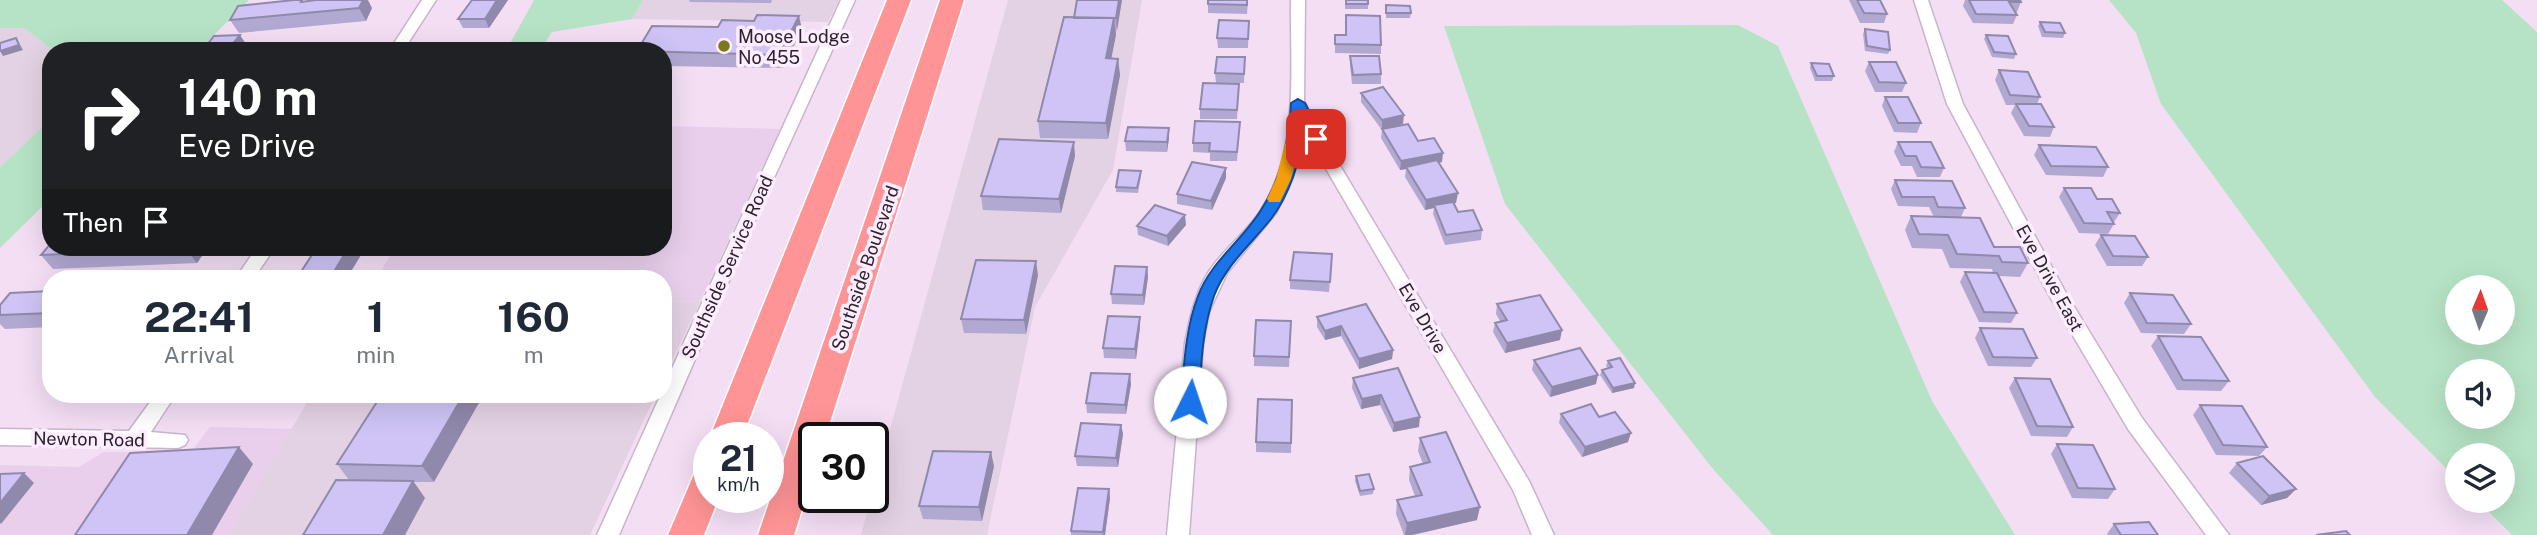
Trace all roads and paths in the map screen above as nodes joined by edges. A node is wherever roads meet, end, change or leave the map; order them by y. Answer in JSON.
{"nodes":[{"id":1,"x":429,"y":0,"type":"edge"},
{"id":2,"x":848,"y":0,"type":"edge"},
{"id":3,"x":899,"y":0,"type":"edge"},
{"id":4,"x":952,"y":0,"type":"edge"},
{"id":5,"x":1298,"y":0,"type":"edge"},
{"id":6,"x":1921,"y":0,"type":"edge"},
{"id":7,"x":402,"y":42,"type":"edge"},
{"id":8,"x":1298,"y":103,"type":"junction"},
{"id":9,"x":672,"y":390,"type":"edge"},
{"id":10,"x":160,"y":403,"type":"edge"},
{"id":11,"x":666,"y":403,"type":"edge"},
{"id":12,"x":731,"y":422,"type":"edge"},
{"id":13,"x":0,"y":437,"type":"edge"},
{"id":14,"x":135,"y":439,"type":"junction"},
{"id":15,"x":178,"y":440,"type":"dead end"},
{"id":16,"x":695,"y":513,"type":"edge"},
{"id":17,"x":608,"y":535,"type":"edge"},
{"id":18,"x":686,"y":535,"type":"edge"},
{"id":19,"x":776,"y":535,"type":"edge"},
{"id":20,"x":1178,"y":535,"type":"edge"},
{"id":21,"x":1543,"y":535,"type":"edge"},
{"id":22,"x":2218,"y":535,"type":"edge"}],
"edges":[{"from":1,"to":7,"type":"street"},
{"from":2,"to":9,"type":"street","name":"Southside Service Road"},
{"from":3,"to":12,"type":"highway"},
{"from":4,"to":19,"type":"highway","name":"Southside Boulevard"},
{"from":5,"to":8,"type":"street"},
{"from":6,"to":22,"type":"street","name":"Eve Drive East"},
{"from":8,"to":20,"type":"street"},
{"from":8,"to":21,"type":"street","name":"Eve Drive"},
{"from":10,"to":14,"type":"street"},
{"from":11,"to":17,"type":"street","name":"Southside Service Road"},
{"from":13,"to":14,"type":"street","name":"Newton Road"},
{"from":14,"to":15,"type":"street","name":"Newton Road"},
{"from":16,"to":18,"type":"highway"}]}
